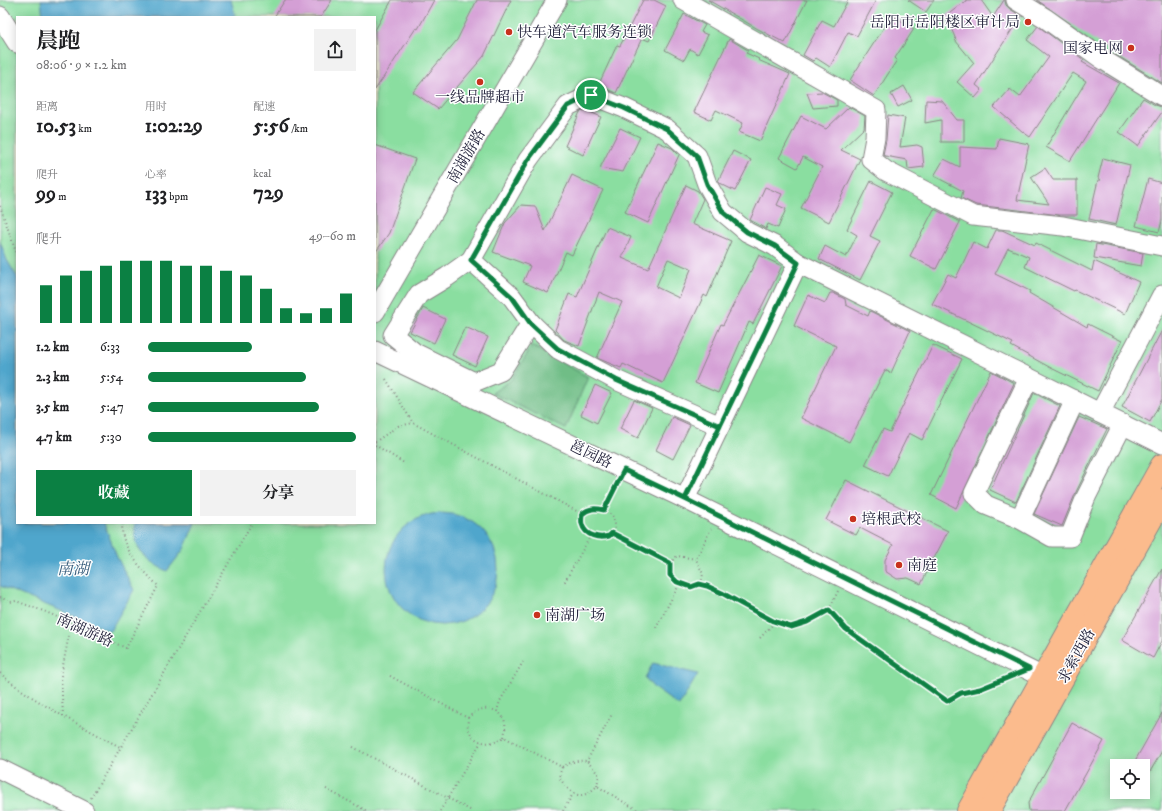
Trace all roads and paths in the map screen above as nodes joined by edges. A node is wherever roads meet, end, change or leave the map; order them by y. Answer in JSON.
{"nodes":[{"id":1,"x":557,"y":0,"type":"edge"},
{"id":2,"x":683,"y":0,"type":"edge"},
{"id":3,"x":1016,"y":0,"type":"edge"},
{"id":4,"x":0,"y":16,"type":"edge"},
{"id":5,"x":16,"y":41,"type":"edge"},
{"id":6,"x":1162,"y":96,"type":"edge"},
{"id":7,"x":0,"y":206,"type":"edge"},
{"id":8,"x":1162,"y":246,"type":"edge"},
{"id":9,"x":16,"y":252,"type":"edge"},
{"id":10,"x":471,"y":260,"type":"junction"},
{"id":11,"x":798,"y":263,"type":"junction"},
{"id":12,"x":1162,"y":295,"type":"edge"},
{"id":13,"x":376,"y":310,"type":"edge"},
{"id":14,"x":531,"y":324,"type":"junction"},
{"id":15,"x":376,"y":351,"type":"edge"},
{"id":16,"x":1029,"y":378,"type":"junction"},
{"id":17,"x":386,"y":379,"type":"dead end"},
{"id":18,"x":1075,"y":400,"type":"junction"},
{"id":19,"x":1100,"y":413,"type":"junction"},
{"id":20,"x":413,"y":423,"type":"junction"},
{"id":21,"x":1123,"y":424,"type":"junction"},
{"id":22,"x":720,"y":426,"type":"junction"},
{"id":23,"x":376,"y":443,"type":"edge"},
{"id":24,"x":1162,"y":444,"type":"edge"},
{"id":25,"x":376,"y":445,"type":"edge"},
{"id":26,"x":404,"y":463,"type":"dead end"},
{"id":27,"x":1162,"y":465,"type":"edge"},
{"id":28,"x":624,"y":470,"type":"junction"},
{"id":29,"x":685,"y":499,"type":"junction"},
{"id":30,"x":1162,"y":500,"type":"edge"},
{"id":31,"x":604,"y":510,"type":"junction"},
{"id":32,"x":582,"y":514,"type":"junction"},
{"id":33,"x":718,"y":515,"type":"junction"},
{"id":34,"x":1020,"y":519,"type":"junction"},
{"id":35,"x":123,"y":524,"type":"edge"},
{"id":36,"x":251,"y":524,"type":"edge"},
{"id":37,"x":612,"y":533,"type":"junction"},
{"id":38,"x":591,"y":535,"type":"junction"},
{"id":39,"x":696,"y":559,"type":"junction"},
{"id":40,"x":670,"y":563,"type":"junction"},
{"id":41,"x":845,"y":578,"type":"junction"},
{"id":42,"x":564,"y":583,"type":"dead end"},
{"id":43,"x":680,"y":583,"type":"junction"},
{"id":44,"x":701,"y":584,"type":"junction"},
{"id":45,"x":0,"y":597,"type":"edge"},
{"id":46,"x":829,"y":610,"type":"junction"},
{"id":47,"x":775,"y":622,"type":"junction"},
{"id":48,"x":71,"y":624,"type":"junction"},
{"id":49,"x":655,"y":630,"type":"dead end"},
{"id":50,"x":760,"y":638,"type":"dead end"},
{"id":51,"x":523,"y":662,"type":"dead end"},
{"id":52,"x":0,"y":673,"type":"edge"},
{"id":53,"x":1036,"y":673,"type":"junction"},
{"id":54,"x":390,"y":676,"type":"dead end"},
{"id":55,"x":497,"y":710,"type":"junction"},
{"id":56,"x":612,"y":714,"type":"dead end"},
{"id":57,"x":63,"y":716,"type":"junction"},
{"id":58,"x":468,"y":718,"type":"junction"},
{"id":59,"x":504,"y":737,"type":"junction"},
{"id":60,"x":481,"y":742,"type":"junction"},
{"id":61,"x":353,"y":747,"type":"dead end"},
{"id":62,"x":120,"y":748,"type":"junction"},
{"id":63,"x":587,"y":761,"type":"junction"},
{"id":64,"x":562,"y":767,"type":"junction"},
{"id":65,"x":0,"y":769,"type":"edge"},
{"id":66,"x":597,"y":786,"type":"junction"},
{"id":67,"x":326,"y":789,"type":"dead end"},
{"id":68,"x":574,"y":794,"type":"junction"},
{"id":69,"x":448,"y":798,"type":"junction"},
{"id":70,"x":84,"y":811,"type":"edge"},
{"id":71,"x":367,"y":811,"type":"edge"},
{"id":72,"x":440,"y":811,"type":"edge"},
{"id":73,"x":472,"y":811,"type":"edge"},
{"id":74,"x":563,"y":811,"type":"edge"},
{"id":75,"x":639,"y":811,"type":"edge"},
{"id":76,"x":968,"y":811,"type":"edge"},
{"id":77,"x":988,"y":811,"type":"edge"}],
"edges":[{"from":1,"to":13,"type":"street","name":"南湖游路"},
{"from":2,"to":8,"type":"street"},
{"from":3,"to":6,"type":"street"},
{"from":4,"to":5,"type":"street"},
{"from":7,"to":9,"type":"path"},
{"from":10,"to":11,"type":"street"},
{"from":10,"to":14,"type":"street"},
{"from":10,"to":14,"type":"street"},
{"from":11,"to":16,"type":"street"},
{"from":11,"to":22,"type":"street"},
{"from":12,"to":19,"type":"street"},
{"from":14,"to":22,"type":"street"},
{"from":15,"to":28,"type":"street","name":"邕园路"},
{"from":16,"to":18,"type":"street"},
{"from":16,"to":34,"type":"street"},
{"from":17,"to":20,"type":"path"},
{"from":18,"to":19,"type":"street"},
{"from":18,"to":34,"type":"street"},
{"from":19,"to":21,"type":"street"},
{"from":20,"to":23,"type":"path"},
{"from":20,"to":32,"type":"path"},
{"from":21,"to":24,"type":"street"},
{"from":21,"to":34,"type":"street"},
{"from":22,"to":29,"type":"street"},
{"from":25,"to":26,"type":"path"},
{"from":27,"to":53,"type":"main road","name":"求索西路"},
{"from":28,"to":29,"type":"street","name":"邕园路"},
{"from":28,"to":31,"type":"path"},
{"from":29,"to":33,"type":"street","name":"邕园路"},
{"from":30,"to":77,"type":"main road","name":"求索西路"},
{"from":31,"to":32,"type":"path"},
{"from":31,"to":37,"type":"path"},
{"from":32,"to":38,"type":"path"},
{"from":33,"to":39,"type":"path"},
{"from":33,"to":41,"type":"street","name":"邕园路"},
{"from":35,"to":48,"type":"path","name":"南湖游路"},
{"from":36,"to":62,"type":"path"},
{"from":37,"to":38,"type":"path"},
{"from":37,"to":40,"type":"path"},
{"from":38,"to":42,"type":"path"},
{"from":39,"to":40,"type":"path"},
{"from":39,"to":44,"type":"path"},
{"from":40,"to":43,"type":"path"},
{"from":41,"to":46,"type":"path"},
{"from":41,"to":53,"type":"street","name":"邕园路"},
{"from":43,"to":44,"type":"path"},
{"from":43,"to":49,"type":"path"},
{"from":44,"to":47,"type":"path"},
{"from":45,"to":48,"type":"path","name":"南湖游路"},
{"from":46,"to":47,"type":"path"},
{"from":46,"to":53,"type":"path"},
{"from":47,"to":50,"type":"path"},
{"from":48,"to":57,"type":"path"},
{"from":51,"to":55,"type":"path"},
{"from":52,"to":57,"type":"path"},
{"from":53,"to":76,"type":"main road","name":"求索西路"},
{"from":54,"to":58,"type":"path"},
{"from":55,"to":58,"type":"path"},
{"from":55,"to":59,"type":"path"},
{"from":56,"to":63,"type":"path"},
{"from":57,"to":62,"type":"path"},
{"from":58,"to":60,"type":"path"},
{"from":59,"to":60,"type":"path"},
{"from":59,"to":64,"type":"path"},
{"from":60,"to":69,"type":"path"},
{"from":61,"to":69,"type":"path"},
{"from":62,"to":70,"type":"path"},
{"from":63,"to":64,"type":"path"},
{"from":63,"to":66,"type":"path"},
{"from":64,"to":68,"type":"path"},
{"from":65,"to":70,"type":"street"},
{"from":66,"to":68,"type":"path"},
{"from":66,"to":75,"type":"path"},
{"from":67,"to":71,"type":"path"},
{"from":68,"to":74,"type":"path"},
{"from":69,"to":72,"type":"path"},
{"from":69,"to":73,"type":"path"}]}
